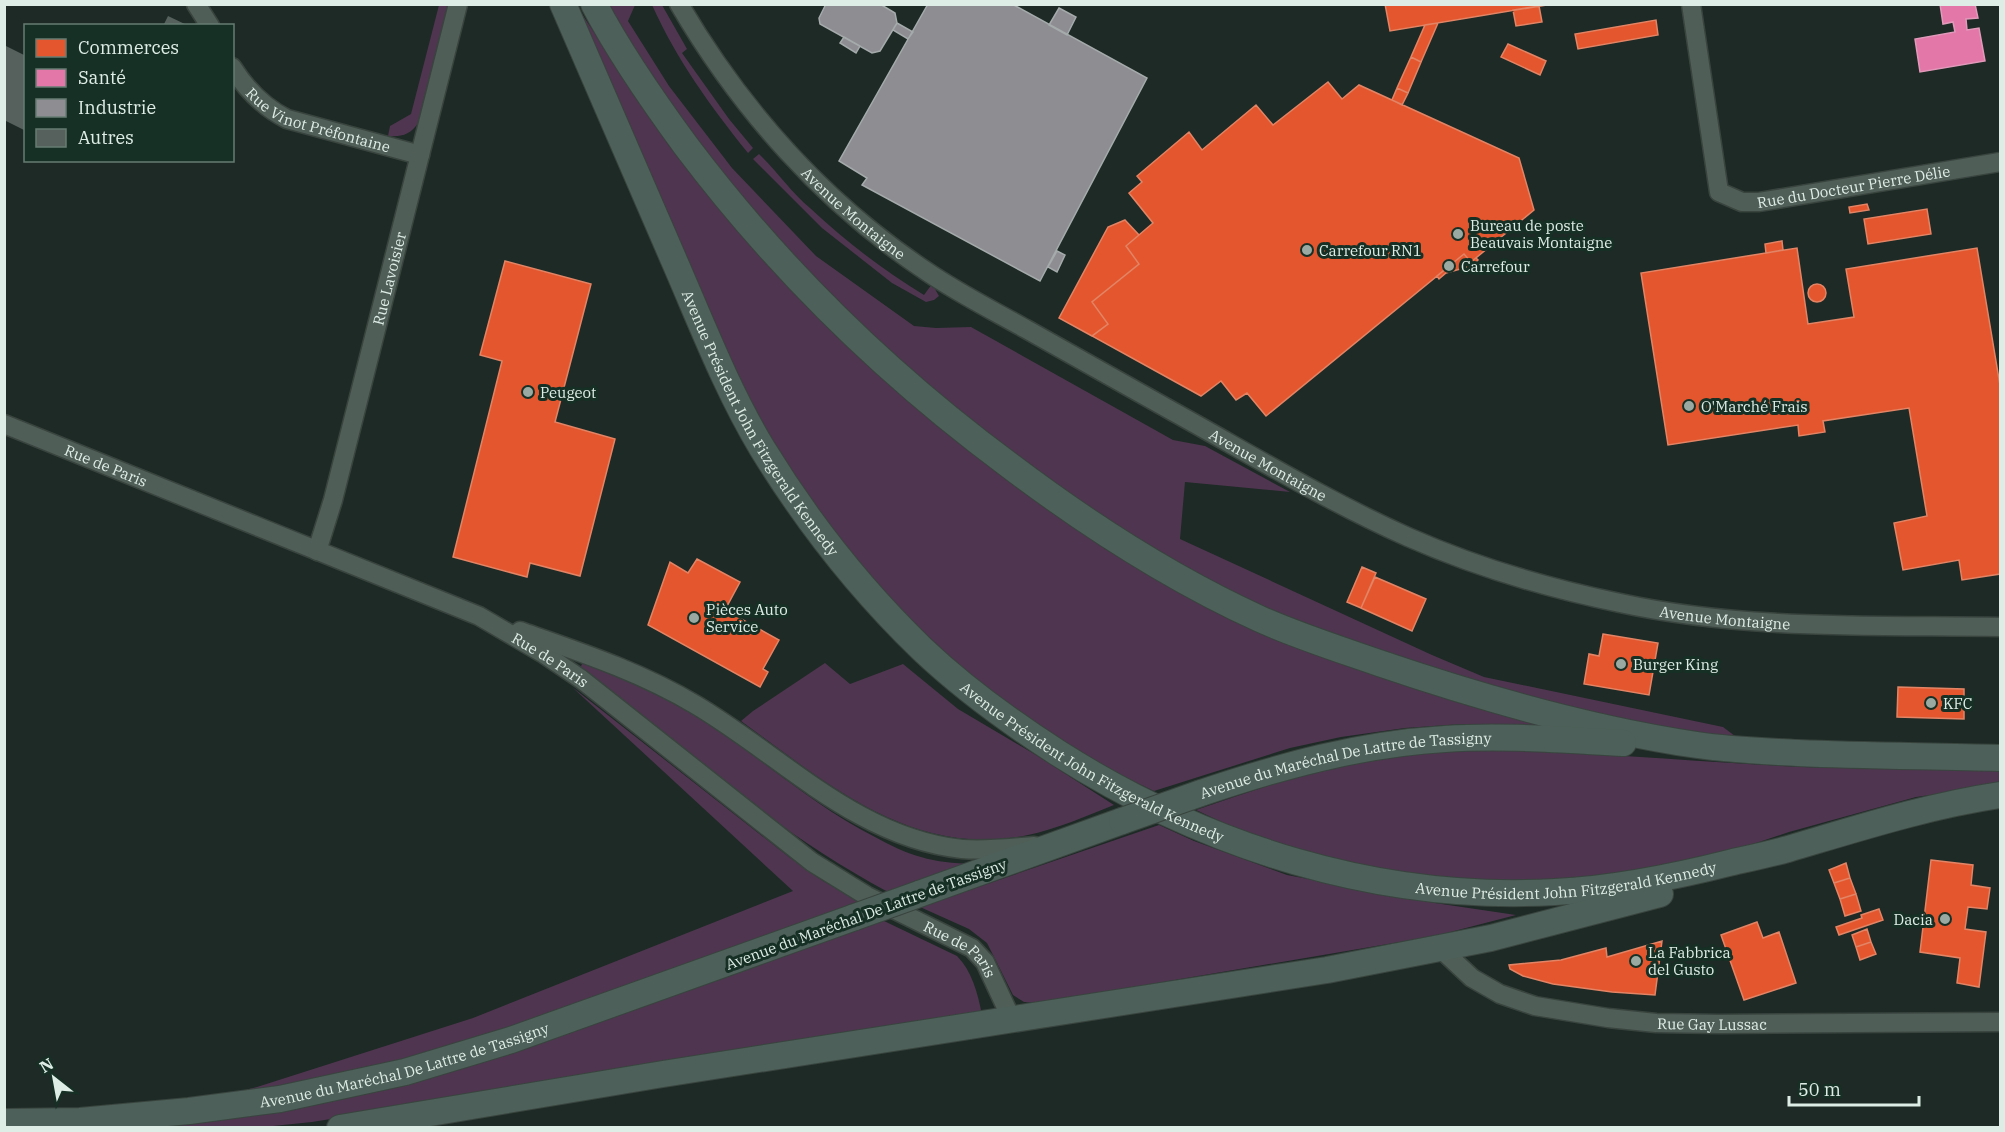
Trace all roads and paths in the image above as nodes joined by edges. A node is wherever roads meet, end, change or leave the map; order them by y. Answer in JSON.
{"nodes":[{"id":1,"x":196,"y":4,"type":"edge"},
{"id":2,"x":458,"y":4,"type":"edge"},
{"id":3,"x":563,"y":4,"type":"edge"},
{"id":4,"x":594,"y":4,"type":"edge"},
{"id":5,"x":679,"y":4,"type":"edge"},
{"id":6,"x":1691,"y":4,"type":"edge"},
{"id":7,"x":209,"y":24,"type":"edge"},
{"id":8,"x":234,"y":70,"type":"edge"},
{"id":9,"x":420,"y":155,"type":"junction"},
{"id":10,"x":2001,"y":162,"type":"edge"},
{"id":11,"x":4,"y":424,"type":"edge"},
{"id":12,"x":317,"y":551,"type":"junction"},
{"id":13,"x":479,"y":616,"type":"junction"},
{"id":14,"x":2001,"y":627,"type":"edge"},
{"id":15,"x":1731,"y":749,"type":"junction"},
{"id":16,"x":2001,"y":758,"type":"edge"},
{"id":17,"x":2001,"y":795,"type":"edge"},
{"id":18,"x":1061,"y":844,"type":"junction"},
{"id":19,"x":1784,"y":851,"type":"junction"},
{"id":20,"x":1441,"y":949,"type":"junction"},
{"id":21,"x":1011,"y":1018,"type":"junction"},
{"id":22,"x":2001,"y":1022,"type":"edge"},
{"id":23,"x":4,"y":1122,"type":"edge"},
{"id":24,"x":340,"y":1128,"type":"edge"}],
"edges":[{"from":1,"to":7,"type":"street"},
{"from":2,"to":9,"type":"street","name":"Rue Lavoisier"},
{"from":3,"to":19,"type":"main road","name":"Avenue Président John Fitzgerald Kennedy"},
{"from":4,"to":15,"type":"main road"},
{"from":5,"to":14,"type":"street","name":"Avenue Montaigne"},
{"from":6,"to":10,"type":"street","name":"Rue du Docteur Pierre Délie"},
{"from":8,"to":9,"type":"street","name":"Rue Vinot Préfontaine"},
{"from":9,"to":12,"type":"street","name":"Rue Lavoisier"},
{"from":11,"to":12,"type":"street","name":"Rue de Paris"},
{"from":12,"to":13,"type":"street","name":"Rue de Paris"},
{"from":13,"to":18,"type":"street"},
{"from":13,"to":21,"type":"street","name":"Rue de Paris"},
{"from":15,"to":16,"type":"main road"},
{"from":15,"to":18,"type":"main road","name":"Avenue du Maréchal De Lattre de Tassigny","bridge":true},
{"from":17,"to":19,"type":"main road","name":"Avenue Président John Fitzgerald Kennedy"},
{"from":18,"to":23,"type":"main road","name":"Avenue du Maréchal De Lattre de Tassigny","bridge":true},
{"from":19,"to":20,"type":"main road"},
{"from":20,"to":21,"type":"main road"},
{"from":20,"to":22,"type":"street","name":"Rue Gay Lussac"},
{"from":21,"to":24,"type":"main road"}]}
